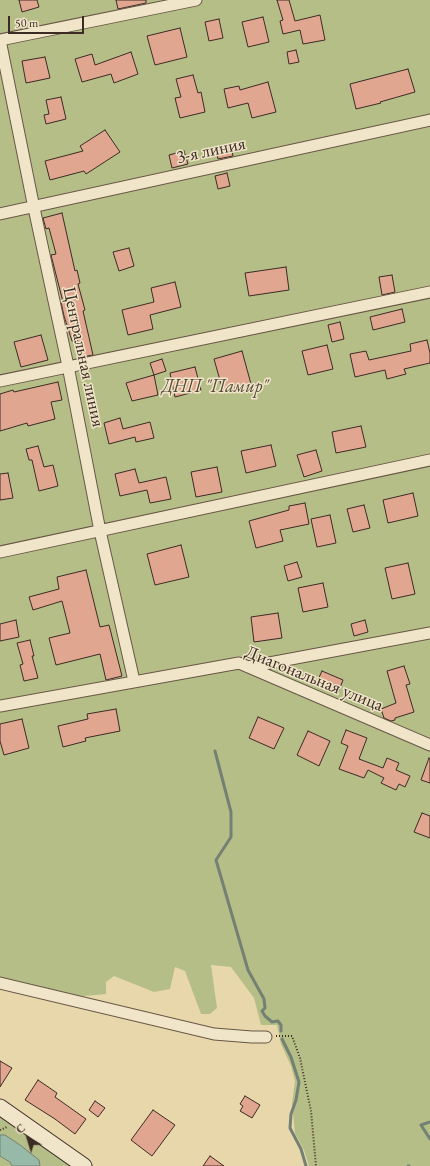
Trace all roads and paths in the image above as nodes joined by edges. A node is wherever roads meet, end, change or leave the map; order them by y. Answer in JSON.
{"nodes":[{"id":1,"x":196,"y":0,"type":"edge"},
{"id":2,"x":0,"y":40,"type":"edge"},
{"id":3,"x":430,"y":120,"type":"edge"},
{"id":4,"x":34,"y":208,"type":"junction"},
{"id":5,"x":0,"y":214,"type":"edge"},
{"id":6,"x":430,"y":292,"type":"edge"},
{"id":7,"x":68,"y":366,"type":"junction"},
{"id":8,"x":0,"y":381,"type":"edge"},
{"id":9,"x":430,"y":460,"type":"edge"},
{"id":10,"x":100,"y":530,"type":"junction"},
{"id":11,"x":0,"y":552,"type":"edge"},
{"id":12,"x":430,"y":633,"type":"edge"},
{"id":13,"x":248,"y":668,"type":"junction"},
{"id":14,"x":134,"y":681,"type":"junction"},
{"id":15,"x":0,"y":706,"type":"edge"},
{"id":16,"x":430,"y":746,"type":"edge"},
{"id":17,"x":0,"y":983,"type":"edge"},
{"id":18,"x":266,"y":1037,"type":"joint"},
{"id":19,"x":0,"y":1107,"type":"edge"},
{"id":20,"x":84,"y":1166,"type":"edge"},
{"id":21,"x":316,"y":1166,"type":"edge"}],
"edges":[{"from":1,"to":2,"type":"street"},
{"from":2,"to":4,"type":"street","name":"Центральная линия"},
{"from":3,"to":4,"type":"street","name":"3-я линия"},
{"from":4,"to":5,"type":"street","name":"3-я линия"},
{"from":4,"to":7,"type":"street","name":"Центральная линия"},
{"from":6,"to":7,"type":"street"},
{"from":7,"to":8,"type":"street"},
{"from":7,"to":10,"type":"street","name":"Центральная линия"},
{"from":9,"to":10,"type":"street"},
{"from":10,"to":11,"type":"street"},
{"from":10,"to":14,"type":"street","name":"Центральная линия"},
{"from":12,"to":13,"type":"street"},
{"from":13,"to":14,"type":"street","name":"Диагональная улица"},
{"from":13,"to":16,"type":"street","name":"Диагональная улица"},
{"from":14,"to":15,"type":"street","name":"Диагональная улица"},
{"from":17,"to":18,"type":"street"},
{"from":18,"to":21,"type":"path"},
{"from":19,"to":20,"type":"street"}]}
